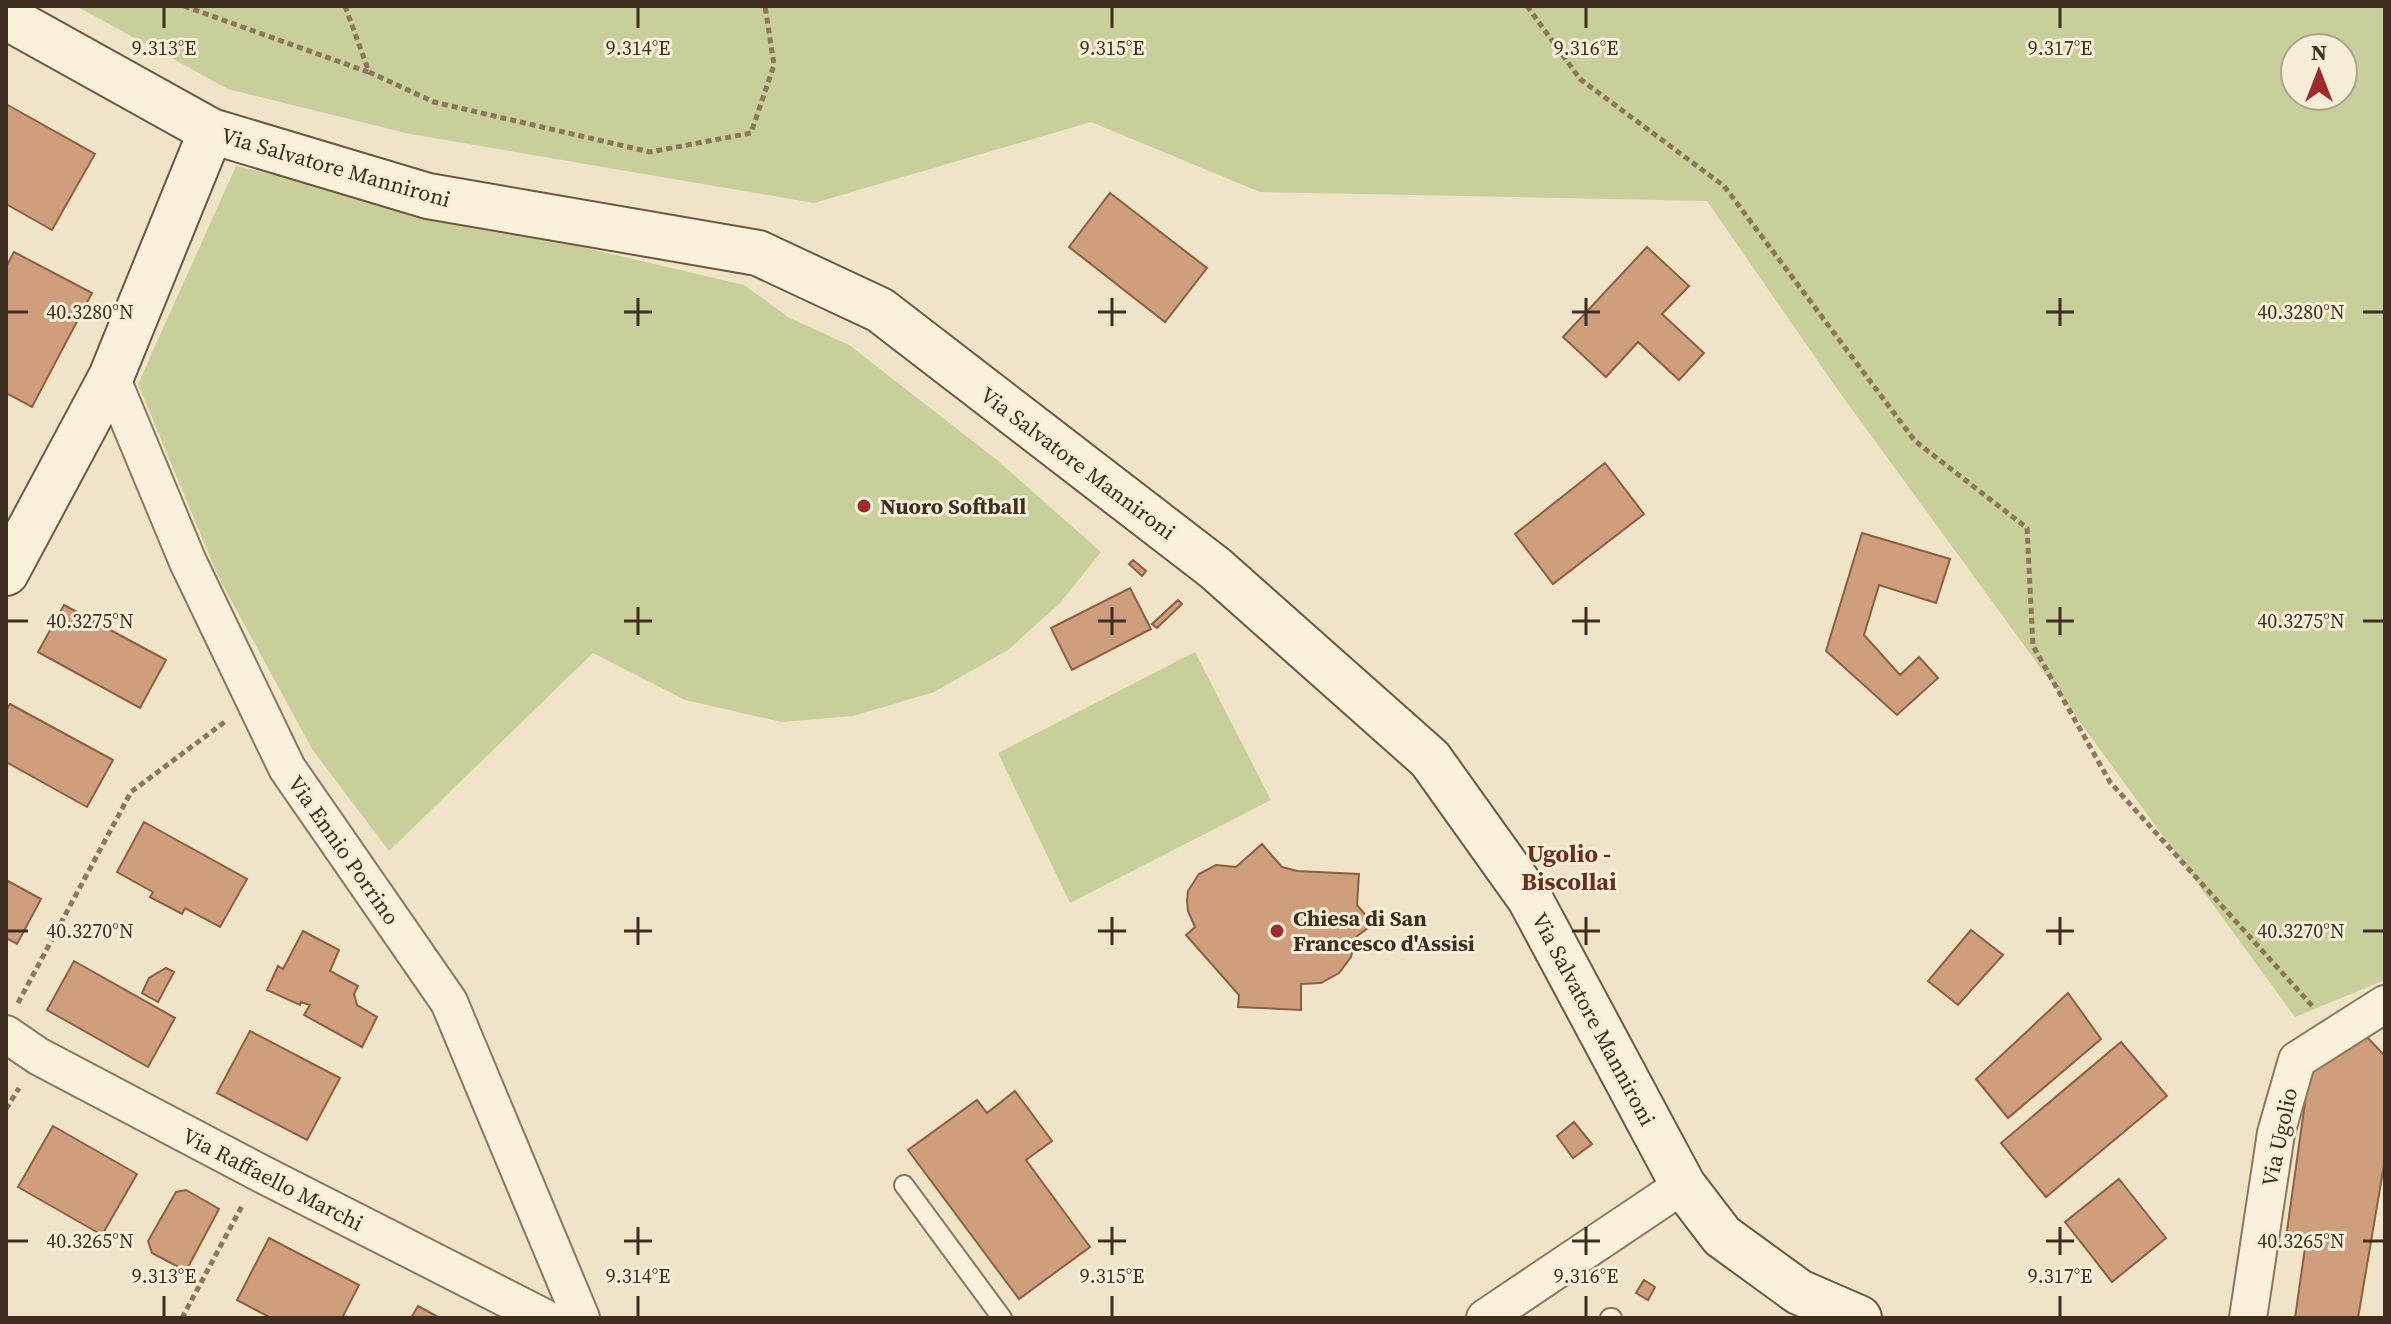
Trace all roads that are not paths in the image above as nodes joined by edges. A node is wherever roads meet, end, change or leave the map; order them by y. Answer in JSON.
{"nodes":[{"id":1,"x":6,"y":17,"type":"edge"},
{"id":2,"x":211,"y":131,"type":"junction"},
{"id":3,"x":111,"y":377,"type":"junction"},
{"id":4,"x":6,"y":573,"type":"edge"},
{"id":5,"x":2385,"y":1004,"type":"edge"},
{"id":6,"x":10,"y":1023,"type":"edge"},
{"id":7,"x":904,"y":1185,"type":"dead end"},
{"id":8,"x":1683,"y":1185,"type":"junction"},
{"id":9,"x":545,"y":1318,"type":"edge"},
{"id":10,"x":581,"y":1318,"type":"edge"},
{"id":11,"x":1002,"y":1318,"type":"edge"},
{"id":12,"x":1485,"y":1318,"type":"edge"},
{"id":13,"x":1859,"y":1318,"type":"edge"},
{"id":14,"x":2248,"y":1318,"type":"edge"}],
"edges":[{"from":1,"to":2,"type":"street","name":"Via Salvatore Mannironi"},
{"from":2,"to":3,"type":"street"},
{"from":2,"to":8,"type":"street","name":"Via Salvatore Mannironi"},
{"from":3,"to":4,"type":"street"},
{"from":3,"to":10,"type":"street","name":"Via Ennio Porrino"},
{"from":5,"to":14,"type":"street","name":"Via Ugolio"},
{"from":6,"to":9,"type":"street","name":"Via Raffaello Marchi"},
{"from":7,"to":11,"type":"lane"},
{"from":8,"to":12,"type":"street"},
{"from":8,"to":13,"type":"street","name":"Via Salvatore Mannironi"}]}
